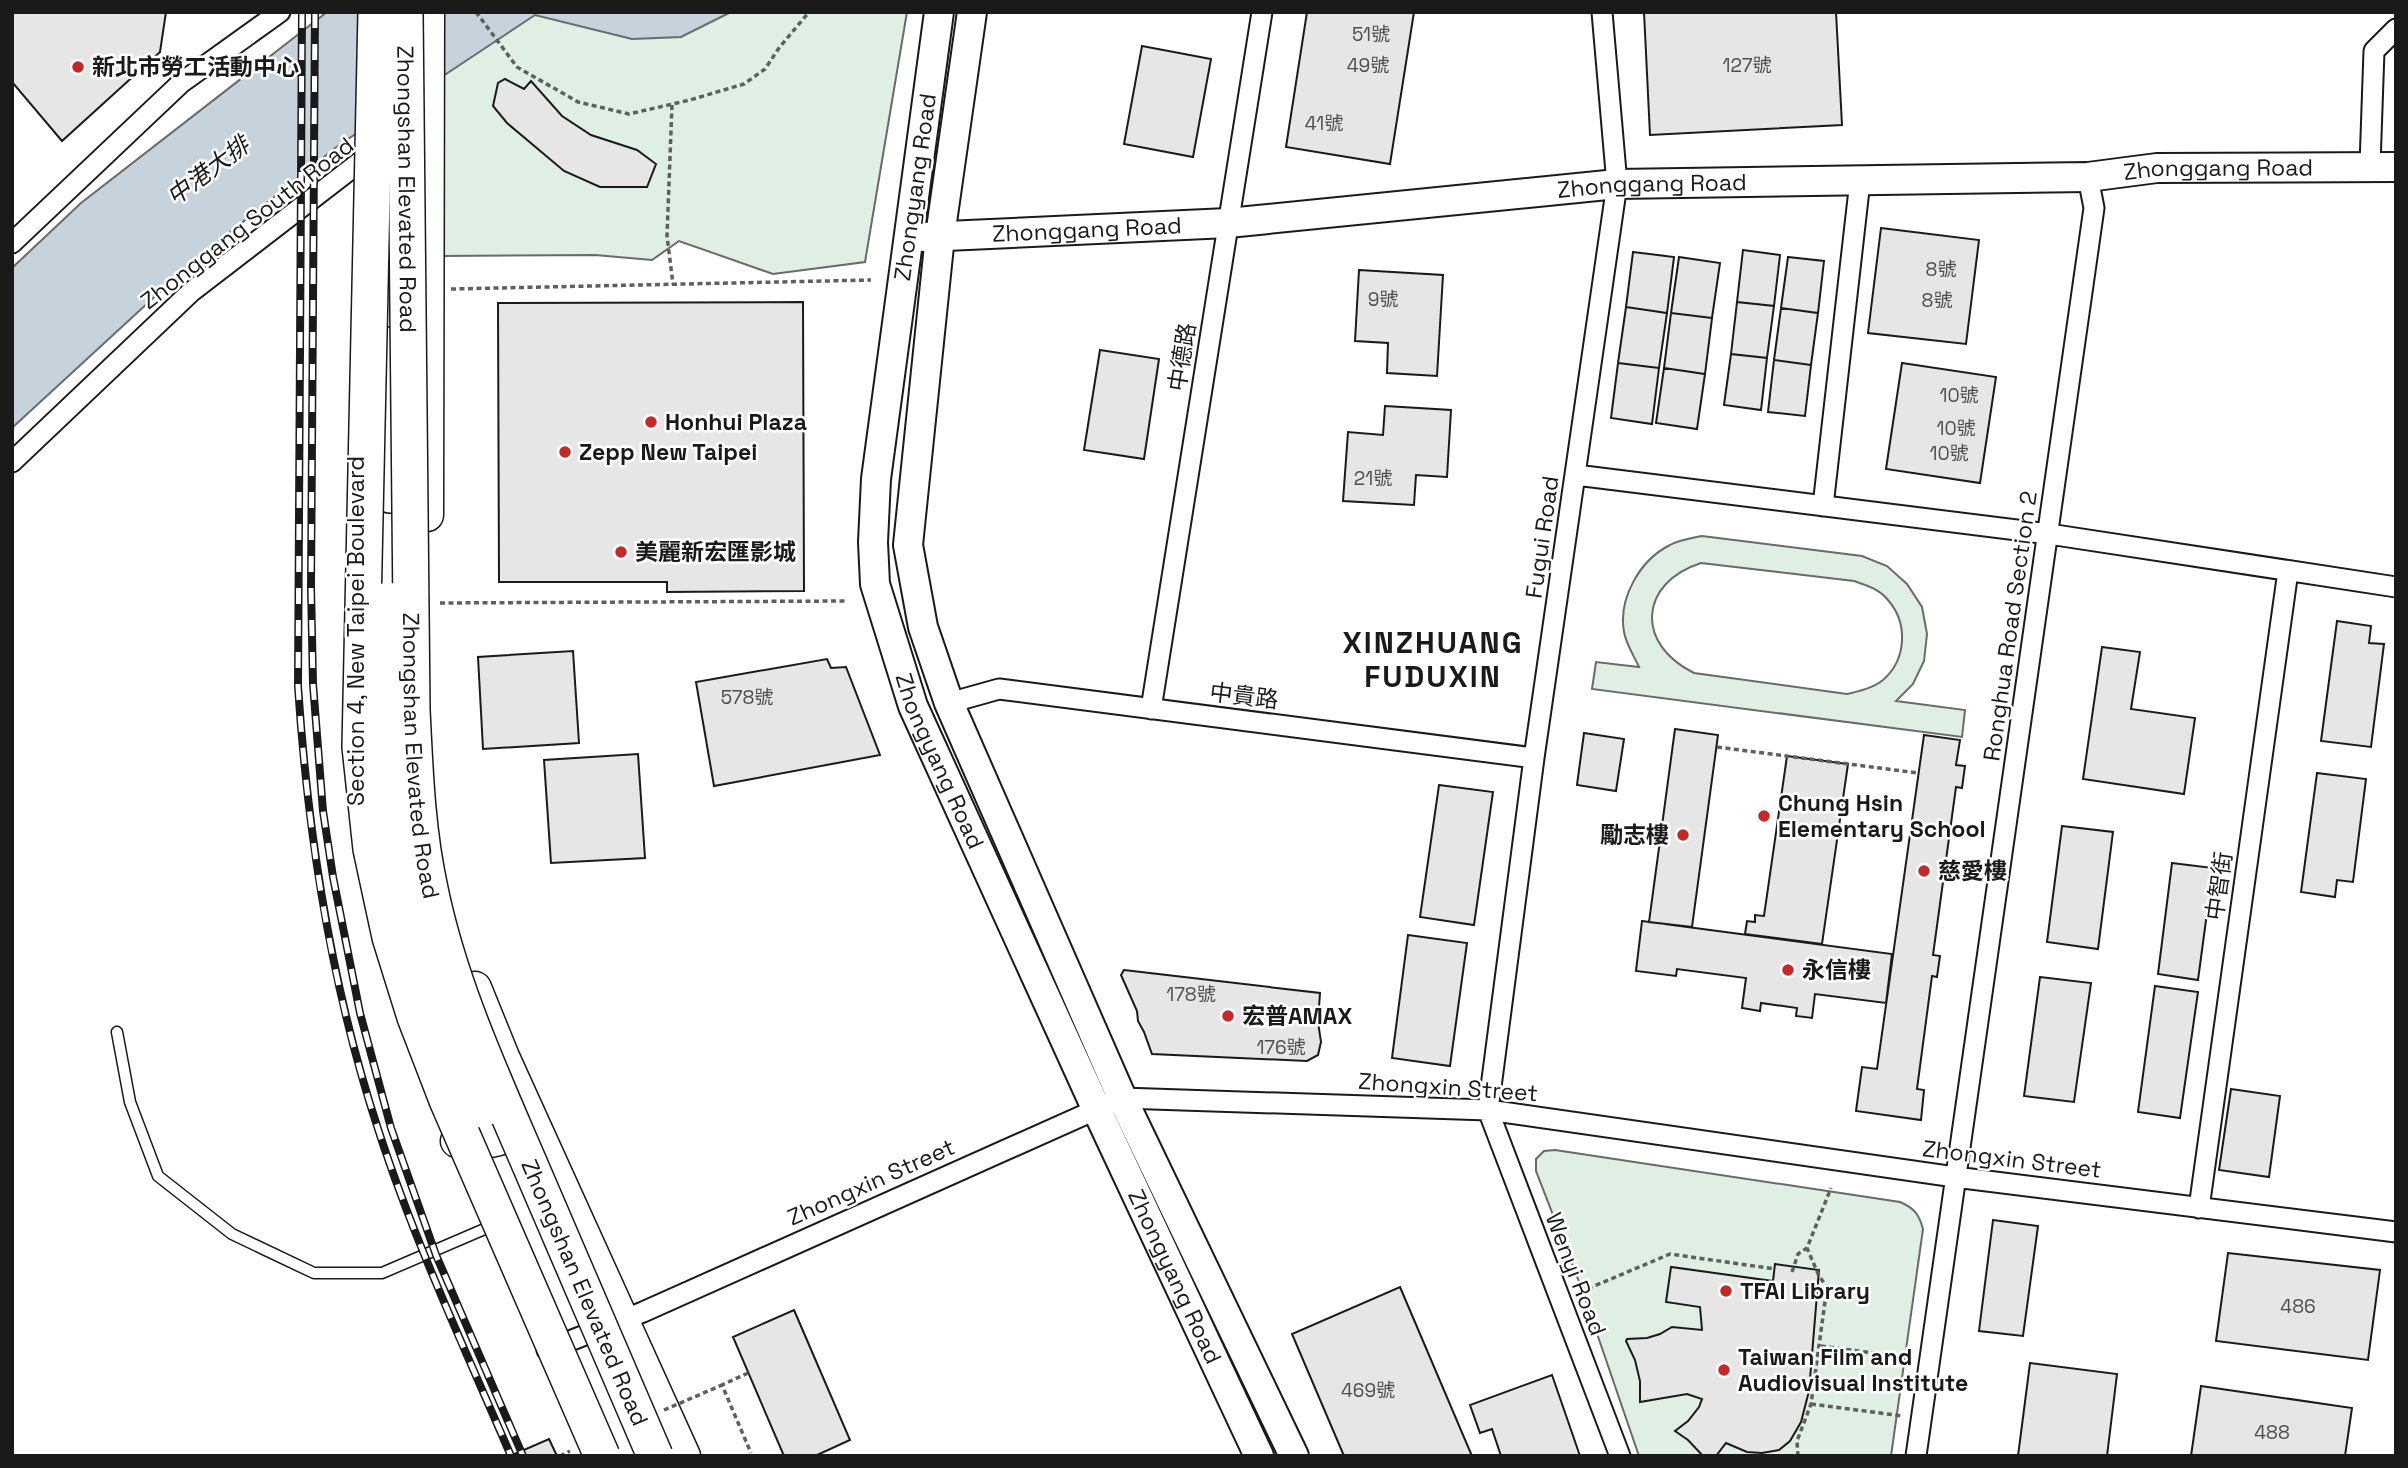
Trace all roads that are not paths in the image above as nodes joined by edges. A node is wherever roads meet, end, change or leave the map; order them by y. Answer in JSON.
{"nodes":[{"id":1,"x":280,"y":12,"type":"edge"},
{"id":2,"x":359,"y":12,"type":"edge"},
{"id":3,"x":376,"y":12,"type":"edge"},
{"id":4,"x":388,"y":12,"type":"edge"},
{"id":5,"x":395,"y":12,"type":"edge"},
{"id":6,"x":404,"y":12,"type":"edge"},
{"id":7,"x":428,"y":12,"type":"edge"},
{"id":8,"x":939,"y":12,"type":"edge"},
{"id":9,"x":972,"y":12,"type":"edge"},
{"id":10,"x":1262,"y":12,"type":"edge"},
{"id":11,"x":1602,"y":12,"type":"edge"},
{"id":12,"x":2396,"y":29,"type":"edge"},
{"id":13,"x":427,"y":113,"type":"junction"},
{"id":14,"x":370,"y":151,"type":"junction"},
{"id":15,"x":2383,"y":166,"type":"edge"},
{"id":16,"x":2088,"y":177,"type":"junction"},
{"id":17,"x":1860,"y":181,"type":"junction"},
{"id":18,"x":1617,"y":184,"type":"junction"},
{"id":19,"x":1228,"y":222,"type":"junction"},
{"id":20,"x":940,"y":236,"type":"junction"},
{"id":21,"x":907,"y":238,"type":"junction"},
{"id":22,"x":12,"y":243,"type":"edge"},
{"id":23,"x":12,"y":462,"type":"edge"},
{"id":24,"x":1576,"y":475,"type":"junction"},
{"id":25,"x":1823,"y":506,"type":"junction"},
{"id":26,"x":2049,"y":534,"type":"junction"},
{"id":27,"x":2288,"y":570,"type":"junction"},
{"id":28,"x":2396,"y":587,"type":"edge"},
{"id":29,"x":949,"y":703,"type":"junction"},
{"id":30,"x":1151,"y":709,"type":"junction"},
{"id":31,"x":1534,"y":758,"type":"junction"},
{"id":32,"x":117,"y":1032,"type":"dead end"},
{"id":33,"x":1122,"y":1098,"type":"junction"},
{"id":34,"x":524,"y":1104,"type":"junction"},
{"id":35,"x":1096,"y":1108,"type":"junction"},
{"id":36,"x":1488,"y":1110,"type":"junction"},
{"id":37,"x":457,"y":1141,"type":"junction"},
{"id":38,"x":1955,"y":1177,"type":"junction"},
{"id":39,"x":2199,"y":1208,"type":"junction"},
{"id":40,"x":495,"y":1225,"type":"junction"},
{"id":41,"x":2396,"y":1233,"type":"edge"},
{"id":42,"x":623,"y":1321,"type":"junction"},
{"id":43,"x":551,"y":1349,"type":"junction"},
{"id":44,"x":584,"y":1456,"type":"edge"},
{"id":45,"x":602,"y":1456,"type":"edge"},
{"id":46,"x":616,"y":1456,"type":"edge"},
{"id":47,"x":640,"y":1456,"type":"edge"},
{"id":48,"x":655,"y":1456,"type":"edge"},
{"id":49,"x":684,"y":1456,"type":"edge"},
{"id":50,"x":1259,"y":1456,"type":"edge"},
{"id":51,"x":1294,"y":1456,"type":"edge"},
{"id":52,"x":1620,"y":1456,"type":"edge"},
{"id":53,"x":1916,"y":1456,"type":"edge"}],
"edges":[{"from":1,"to":22,"type":"street"},
{"from":2,"to":14,"type":"main road","name":"Section 4, New Taipei Boulevard"},
{"from":3,"to":45,"type":"highway","name":"Zhongshan Elevated Road","bridge":true},
{"from":4,"to":14,"type":"main road","name":"Section 4, New Taipei Boulevard","bridge":true},
{"from":5,"to":14,"type":"main road","name":"Section 4, New Taipei Boulevard"},
{"from":6,"to":13,"type":"main road","bridge":true},
{"from":6,"to":48,"type":"highway","name":"Zhongshan Elevated Road","bridge":true},
{"from":7,"to":13,"type":"main road"},
{"from":8,"to":21,"type":"street","name":"Zhongyang Road"},
{"from":9,"to":20,"type":"street","name":"Zhongyang Road"},
{"from":10,"to":19,"type":"street","name":"中德路"},
{"from":11,"to":18,"type":"street","name":"Fugui Road"},
{"from":12,"to":15,"type":"street"},
{"from":13,"to":14,"type":"street","name":"Zhonggang South Road"},
{"from":13,"to":34,"type":"main road"},
{"from":14,"to":23,"type":"street","name":"Zhonggang South Road"},
{"from":14,"to":37,"type":"main road","name":"Section 4, New Taipei Boulevard"},
{"from":14,"to":47,"type":"highway","bridge":true},
{"from":15,"to":16,"type":"street","name":"Zhonggang Road"},
{"from":16,"to":17,"type":"street","name":"Zhonggang Road"},
{"from":16,"to":26,"type":"street","name":"Ronghua Road Section 2"},
{"from":17,"to":18,"type":"street","name":"Zhonggang Road"},
{"from":17,"to":25,"type":"street"},
{"from":18,"to":19,"type":"street","name":"Zhonggang Road"},
{"from":18,"to":24,"type":"street","name":"Fugui Road"},
{"from":19,"to":20,"type":"street","name":"Zhonggang Road"},
{"from":19,"to":30,"type":"street","name":"中德路"},
{"from":20,"to":21,"type":"street","name":"Zhonggang Road"},
{"from":20,"to":29,"type":"street","name":"Zhongyang Road"},
{"from":21,"to":35,"type":"street","name":"Zhongyang Road"},
{"from":24,"to":25,"type":"street"},
{"from":24,"to":31,"type":"street","name":"Fugui Road"},
{"from":25,"to":26,"type":"street"},
{"from":26,"to":27,"type":"street"},
{"from":26,"to":38,"type":"street","name":"Ronghua Road Section 2"},
{"from":27,"to":28,"type":"street"},
{"from":27,"to":39,"type":"street","name":"中智街"},
{"from":29,"to":30,"type":"street","name":"中貴路"},
{"from":29,"to":33,"type":"street","name":"Zhongyang Road"},
{"from":30,"to":31,"type":"street","name":"中貴路"},
{"from":31,"to":36,"type":"street","name":"Fugui Road"},
{"from":32,"to":40,"type":"lane"},
{"from":33,"to":35,"type":"street","name":"Zhongxin Street"},
{"from":33,"to":36,"type":"street","name":"Zhongxin Street"},
{"from":33,"to":51,"type":"street","name":"Zhongyang Road"},
{"from":34,"to":37,"type":"main road"},
{"from":34,"to":42,"type":"main road"},
{"from":35,"to":42,"type":"street","name":"Zhongxin Street"},
{"from":35,"to":50,"type":"street","name":"Zhongyang Road"},
{"from":36,"to":38,"type":"street","name":"Zhongxin Street"},
{"from":36,"to":52,"type":"street","name":"Wenyi Road"},
{"from":37,"to":40,"type":"main road","name":"Section 4, New Taipei Boulevard"},
{"from":38,"to":39,"type":"street","name":"Zhongxin Street"},
{"from":38,"to":53,"type":"street","name":"Ronghua Road Section 2"},
{"from":39,"to":41,"type":"street","name":"Zhongxin Street"},
{"from":40,"to":43,"type":"main road","name":"Section 4, New Taipei Boulevard"},
{"from":42,"to":43,"type":"street","name":"Zhongxin Street"},
{"from":42,"to":49,"type":"main road"},
{"from":43,"to":44,"type":"main road","name":"Section 4, New Taipei Boulevard"},
{"from":43,"to":46,"type":"main road","name":"Section 4, New Taipei Boulevard"}]}
